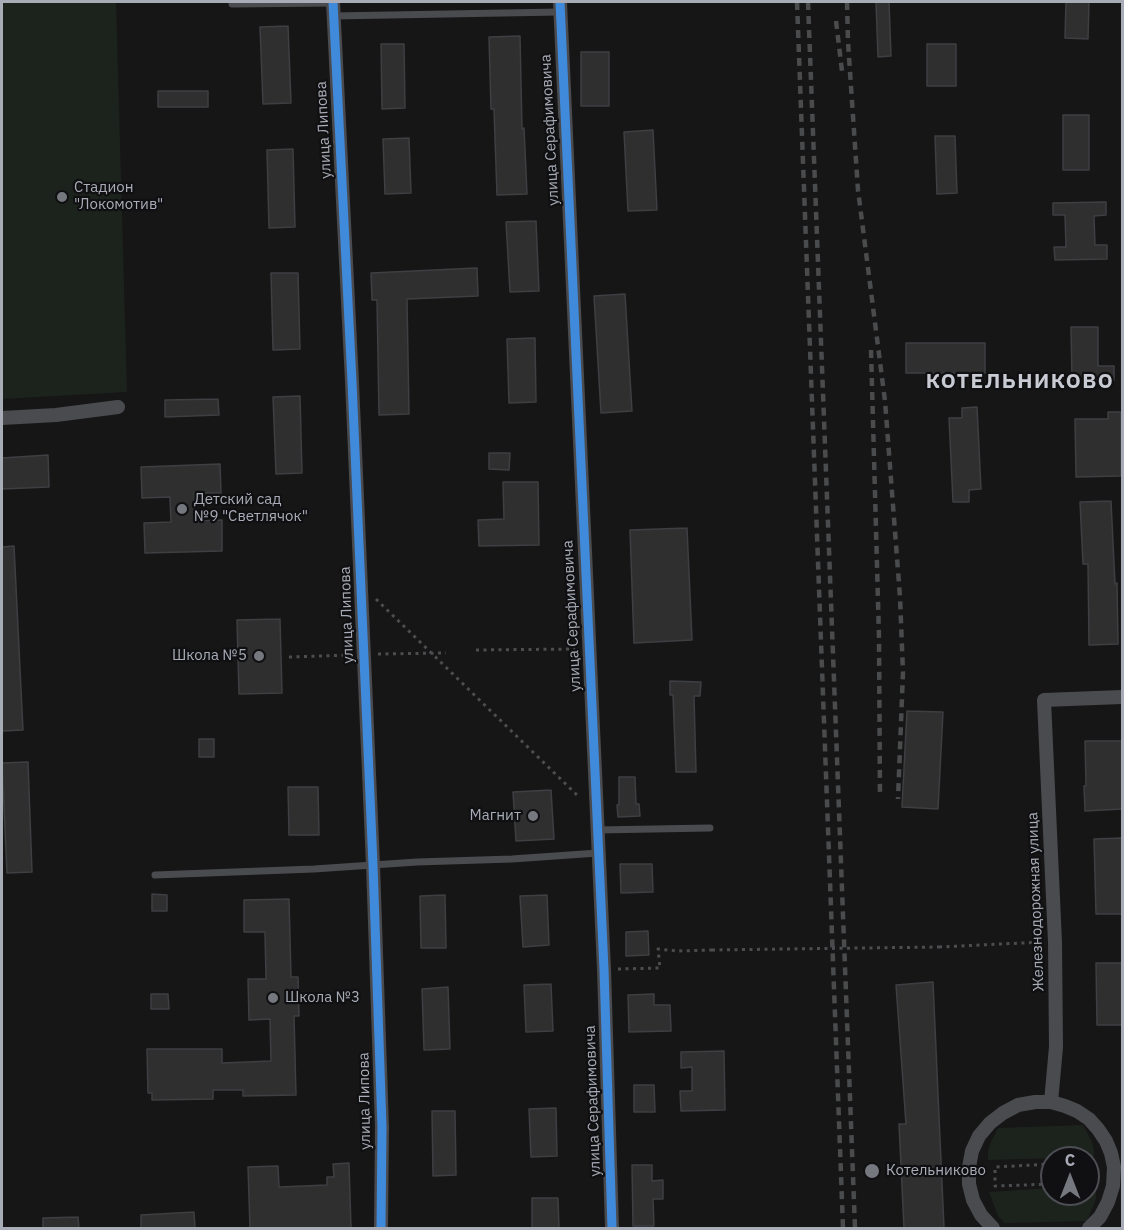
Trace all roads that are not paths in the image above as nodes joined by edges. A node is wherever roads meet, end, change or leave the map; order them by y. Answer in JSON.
{"nodes":[{"id":1,"x":232,"y":4,"type":"dead end"},
{"id":2,"x":333,"y":7,"type":"edge"},
{"id":3,"x":560,"y":7,"type":"edge"},
{"id":4,"x":118,"y":407,"type":"dead end"},
{"id":5,"x":2,"y":418,"type":"edge"},
{"id":6,"x":1122,"y":697,"type":"edge"},
{"id":7,"x":710,"y":828,"type":"dead end"},
{"id":8,"x":597,"y":830,"type":"junction"},
{"id":9,"x":598,"y":853,"type":"junction"},
{"id":10,"x":373,"y":865,"type":"junction"},
{"id":11,"x":155,"y":875,"type":"dead end"},
{"id":12,"x":1051,"y":1102,"type":"junction"},
{"id":13,"x":1118,"y":1167,"type":"edge"},
{"id":14,"x":381,"y":1228,"type":"edge"},
{"id":15,"x":612,"y":1228,"type":"edge"},
{"id":16,"x":993,"y":1228,"type":"edge"},
{"id":17,"x":1089,"y":1228,"type":"edge"}],
"edges":[{"from":1,"to":2,"type":"lane"},
{"from":2,"to":3,"type":"lane"},
{"from":2,"to":10,"type":"street","name":"улица Липова"},
{"from":3,"to":8,"type":"street","name":"улица Серафимовича"},
{"from":4,"to":5,"type":"street"},
{"from":6,"to":12,"type":"street","name":"Железнодорожная улица"},
{"from":7,"to":8,"type":"lane"},
{"from":8,"to":9,"type":"street","name":"улица Серафимовича"},
{"from":9,"to":10,"type":"lane"},
{"from":9,"to":15,"type":"street","name":"улица Серафимовича"},
{"from":10,"to":11,"type":"lane"},
{"from":10,"to":14,"type":"street","name":"улица Липова"},
{"from":12,"to":13,"type":"street"},
{"from":12,"to":16,"type":"street"},
{"from":13,"to":17,"type":"street"}]}
